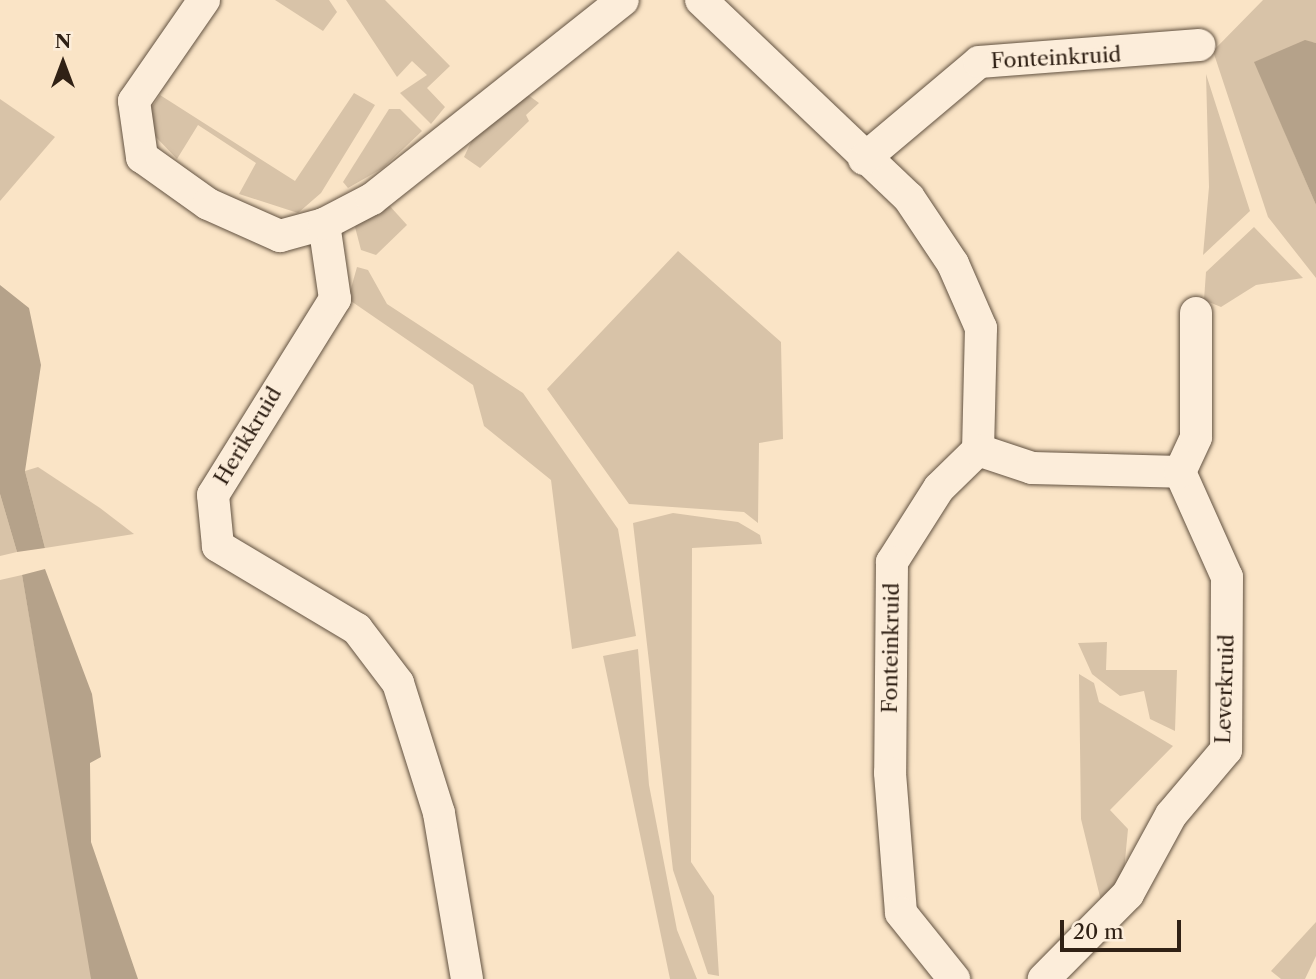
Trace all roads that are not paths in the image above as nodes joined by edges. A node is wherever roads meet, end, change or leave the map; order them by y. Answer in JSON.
{"nodes":[{"id":1,"x":204,"y":0,"type":"edge"},
{"id":2,"x":623,"y":0,"type":"edge"},
{"id":3,"x":701,"y":0,"type":"edge"},
{"id":4,"x":1199,"y":45,"type":"dead end"},
{"id":5,"x":864,"y":159,"type":"junction"},
{"id":6,"x":324,"y":224,"type":"junction"},
{"id":7,"x":1196,"y":313,"type":"dead end"},
{"id":8,"x":978,"y":450,"type":"junction"},
{"id":9,"x":1180,"y":472,"type":"junction"},
{"id":10,"x":467,"y":979,"type":"edge"},
{"id":11,"x":954,"y":979,"type":"edge"},
{"id":12,"x":1044,"y":979,"type":"edge"}],
"edges":[{"from":1,"to":6,"type":"street"},
{"from":2,"to":6,"type":"street"},
{"from":3,"to":5,"type":"street"},
{"from":4,"to":5,"type":"street","name":"Fonteinkruid"},
{"from":5,"to":8,"type":"street"},
{"from":6,"to":10,"type":"street","name":"Herikkruid"},
{"from":7,"to":9,"type":"street"},
{"from":8,"to":9,"type":"street"},
{"from":8,"to":11,"type":"street","name":"Fonteinkruid"},
{"from":9,"to":12,"type":"street","name":"Leverkruid"}]}
